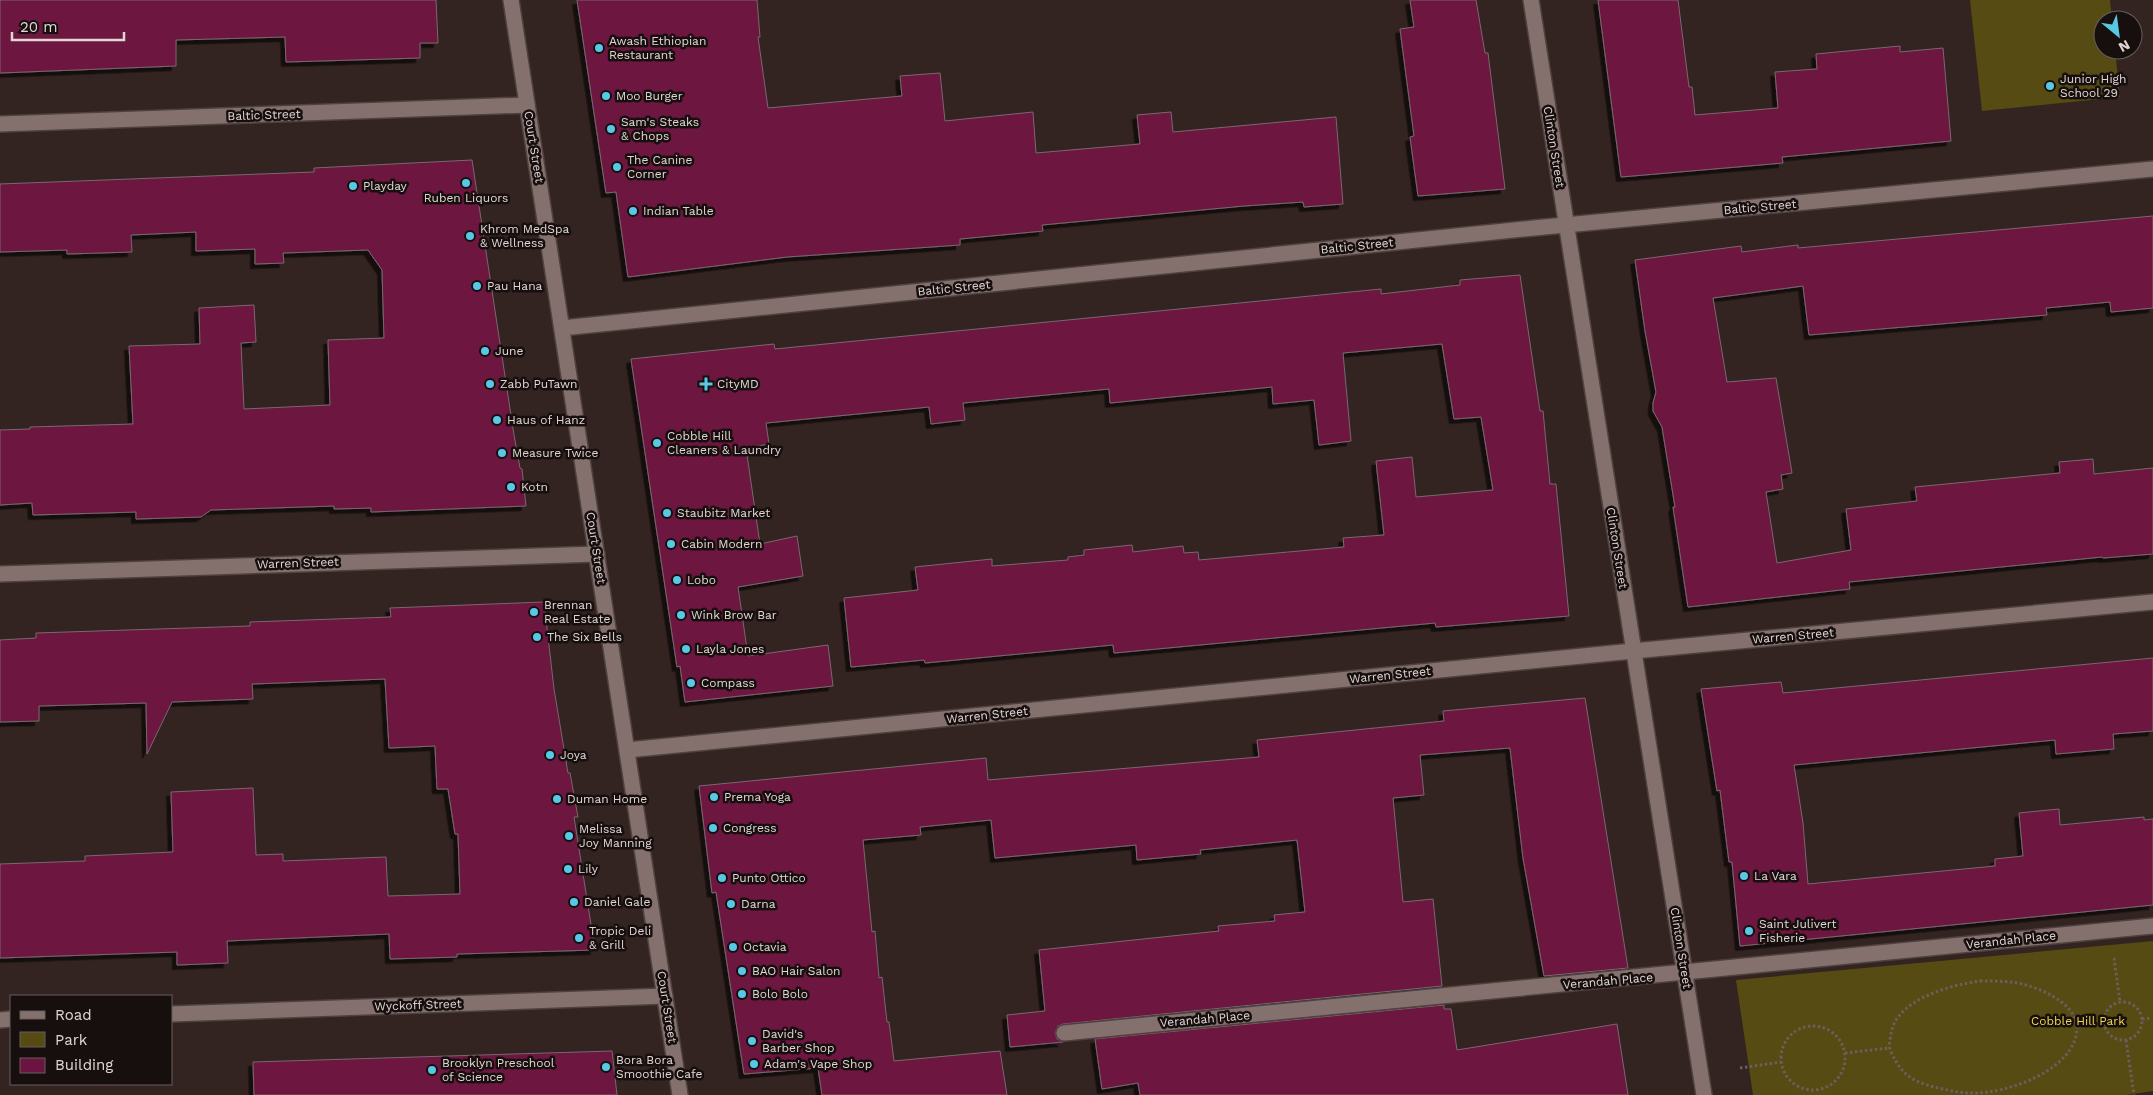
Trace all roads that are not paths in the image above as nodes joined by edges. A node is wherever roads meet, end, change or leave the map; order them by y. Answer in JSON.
{"nodes":[{"id":1,"x":511,"y":0,"type":"edge"},
{"id":2,"x":1531,"y":0,"type":"edge"},
{"id":3,"x":527,"y":105,"type":"junction"},
{"id":4,"x":0,"y":124,"type":"edge"},
{"id":5,"x":2153,"y":169,"type":"edge"},
{"id":6,"x":1567,"y":225,"type":"junction"},
{"id":7,"x":562,"y":328,"type":"junction"},
{"id":8,"x":597,"y":554,"type":"junction"},
{"id":9,"x":0,"y":574,"type":"edge"},
{"id":10,"x":2153,"y":602,"type":"edge"},
{"id":11,"x":1633,"y":651,"type":"junction"},
{"id":12,"x":627,"y":750,"type":"junction"},
{"id":13,"x":2153,"y":926,"type":"edge"},
{"id":14,"x":1685,"y":973,"type":"junction"},
{"id":15,"x":665,"y":996,"type":"junction"},
{"id":16,"x":172,"y":1014,"type":"edge"},
{"id":17,"x":1064,"y":1033,"type":"dead end"},
{"id":18,"x":680,"y":1095,"type":"edge"},
{"id":19,"x":1704,"y":1095,"type":"edge"}],
"edges":[{"from":1,"to":3,"type":"street","name":"Court Street"},
{"from":2,"to":6,"type":"street","name":"Clinton Street"},
{"from":3,"to":4,"type":"street","name":"Baltic Street"},
{"from":3,"to":7,"type":"street","name":"Court Street"},
{"from":5,"to":6,"type":"street","name":"Baltic Street"},
{"from":6,"to":7,"type":"street","name":"Baltic Street"},
{"from":6,"to":11,"type":"street","name":"Clinton Street"},
{"from":7,"to":8,"type":"street","name":"Court Street"},
{"from":8,"to":9,"type":"street","name":"Warren Street"},
{"from":8,"to":12,"type":"street","name":"Court Street"},
{"from":10,"to":11,"type":"street","name":"Warren Street"},
{"from":11,"to":12,"type":"street","name":"Warren Street"},
{"from":11,"to":14,"type":"street","name":"Clinton Street"},
{"from":12,"to":15,"type":"street","name":"Court Street"},
{"from":13,"to":14,"type":"street","name":"Verandah Place"},
{"from":14,"to":17,"type":"street","name":"Verandah Place"},
{"from":14,"to":19,"type":"street","name":"Clinton Street"},
{"from":15,"to":16,"type":"street","name":"Wyckoff Street"},
{"from":15,"to":18,"type":"street","name":"Court Street"}]}
